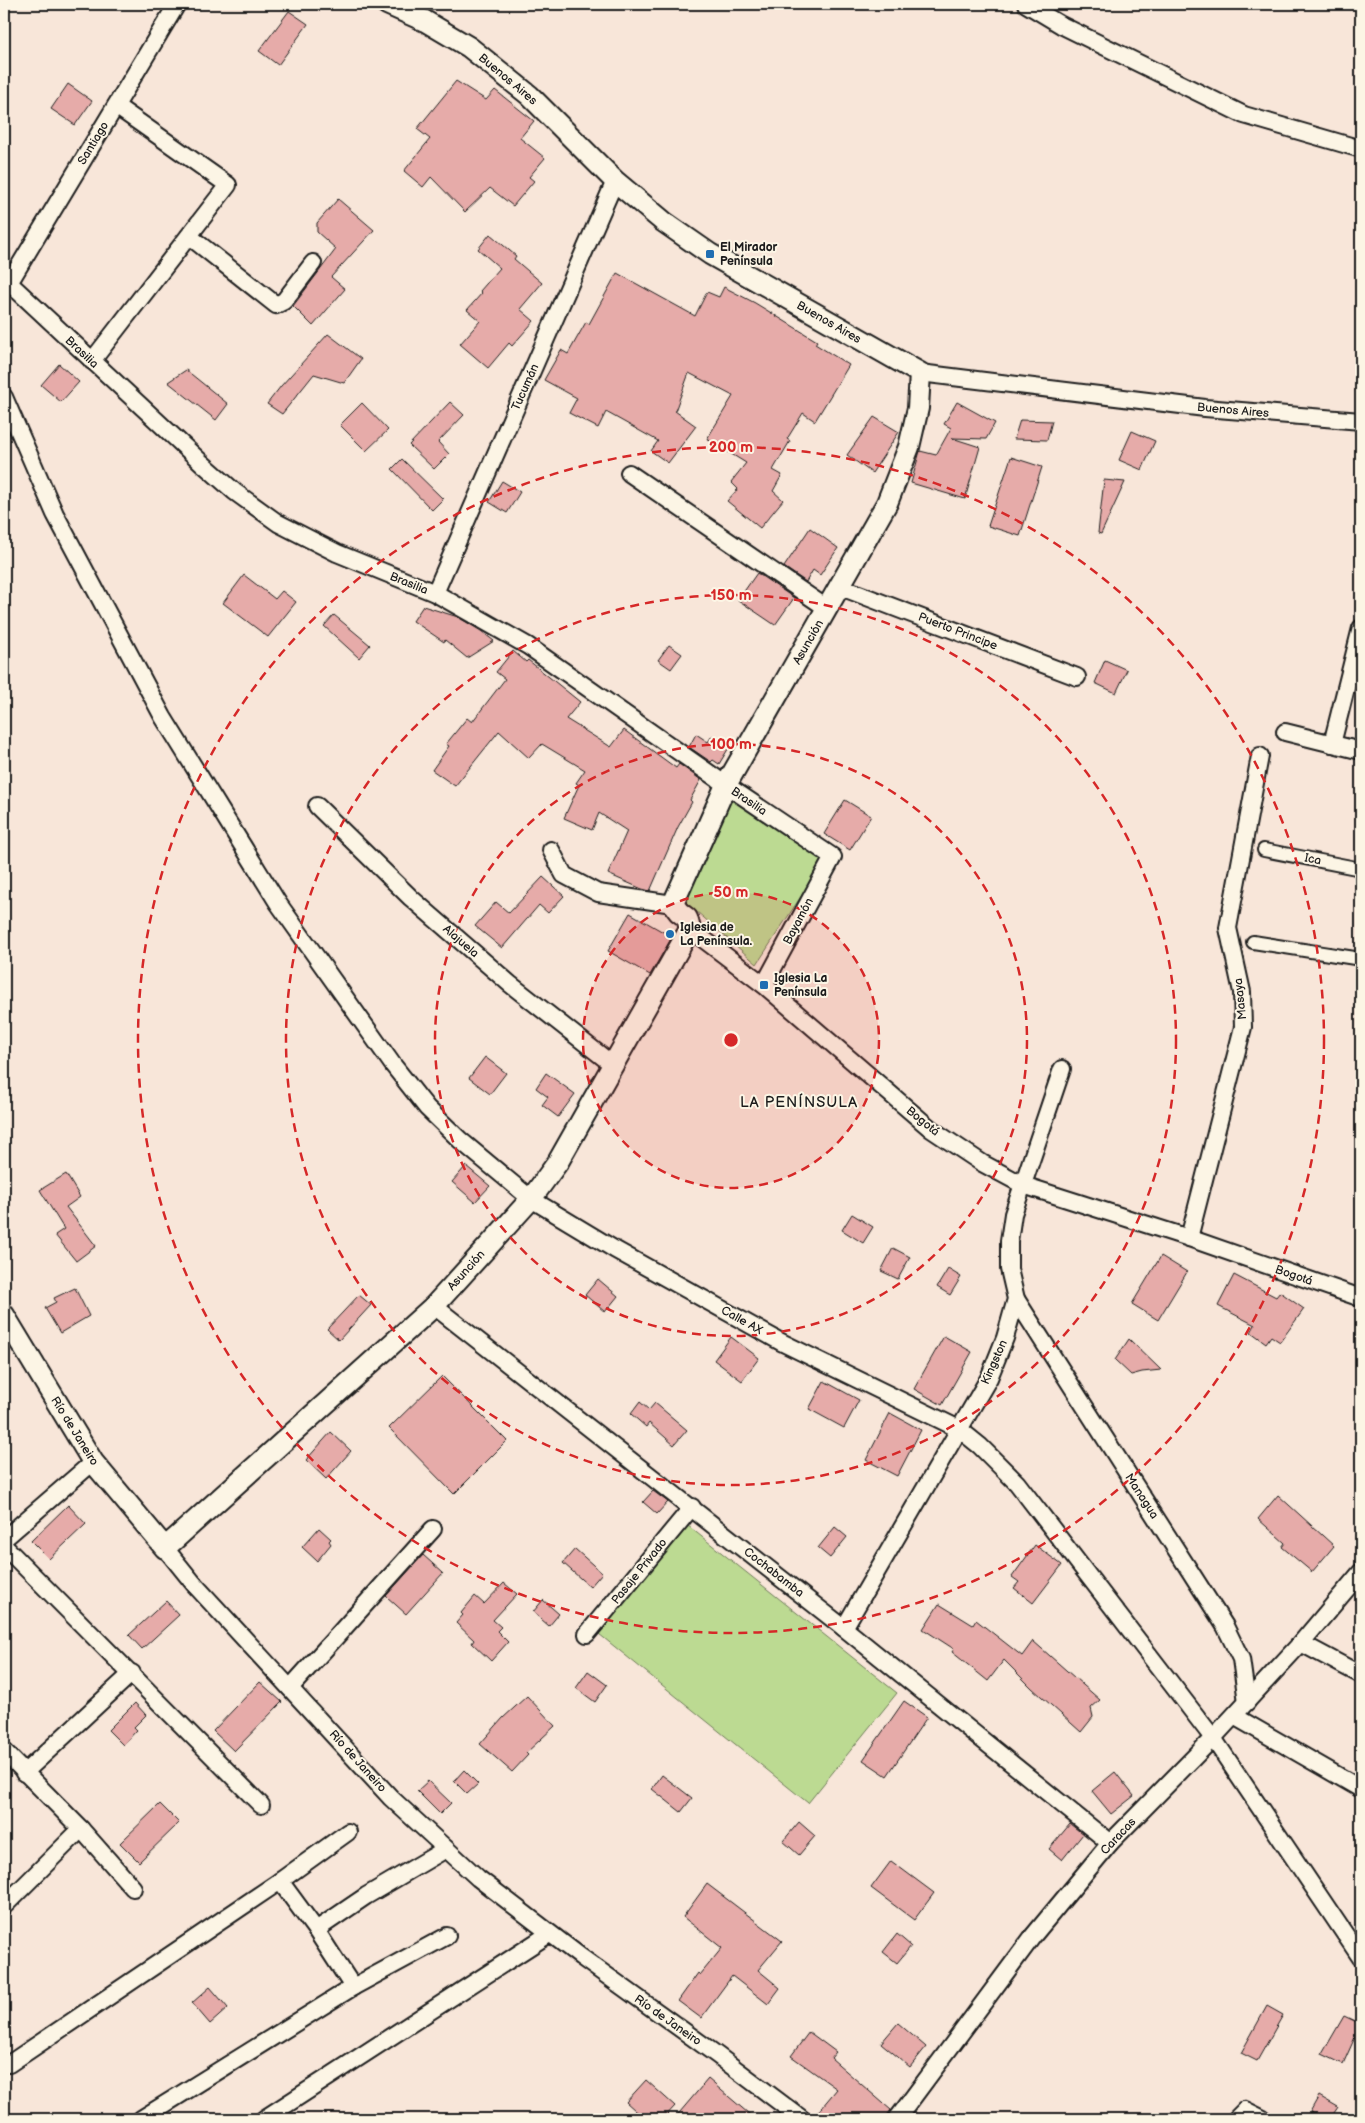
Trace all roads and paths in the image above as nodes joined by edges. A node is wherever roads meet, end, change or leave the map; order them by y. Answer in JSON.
{"nodes":[{"id":1,"x":177,"y":4,"type":"edge"},
{"id":2,"x":387,"y":4,"type":"edge"},
{"id":3,"x":1026,"y":4,"type":"edge"},
{"id":4,"x":116,"y":106,"type":"junction"},
{"id":5,"x":1361,"y":149,"type":"edge"},
{"id":6,"x":615,"y":181,"type":"junction"},
{"id":7,"x":189,"y":236,"type":"junction"},
{"id":8,"x":313,"y":263,"type":"dead end"},
{"id":9,"x":6,"y":280,"type":"edge"},
{"id":10,"x":92,"y":361,"type":"junction"},
{"id":11,"x":920,"y":373,"type":"junction"},
{"id":12,"x":4,"y":397,"type":"edge"},
{"id":13,"x":1361,"y":421,"type":"edge"},
{"id":14,"x":629,"y":473,"type":"dead end"},
{"id":15,"x":838,"y":586,"type":"junction"},
{"id":16,"x":435,"y":593,"type":"junction"},
{"id":17,"x":828,"y":609,"type":"junction"},
{"id":18,"x":1361,"y":628,"type":"edge"},
{"id":19,"x":1077,"y":677,"type":"dead end"},
{"id":20,"x":1285,"y":732,"type":"dead end"},
{"id":21,"x":1332,"y":744,"type":"junction"},
{"id":22,"x":1361,"y":751,"type":"edge"},
{"id":23,"x":1260,"y":756,"type":"dead end"},
{"id":24,"x":726,"y":786,"type":"junction"},
{"id":25,"x":317,"y":806,"type":"dead end"},
{"id":26,"x":551,"y":850,"type":"dead end"},
{"id":27,"x":1264,"y":850,"type":"dead end"},
{"id":28,"x":832,"y":857,"type":"joint"},
{"id":29,"x":1361,"y":869,"type":"edge"},
{"id":30,"x":674,"y":904,"type":"junction"},
{"id":31,"x":690,"y":929,"type":"junction"},
{"id":32,"x":1253,"y":942,"type":"dead end"},
{"id":33,"x":1361,"y":959,"type":"edge"},
{"id":34,"x":764,"y":985,"type":"junction"},
{"id":35,"x":613,"y":1065,"type":"junction"},
{"id":36,"x":1062,"y":1069,"type":"dead end"},
{"id":37,"x":1023,"y":1185,"type":"junction"},
{"id":38,"x":531,"y":1198,"type":"junction"},
{"id":39,"x":1189,"y":1238,"type":"junction"},
{"id":40,"x":1361,"y":1298,"type":"edge"},
{"id":41,"x":1016,"y":1299,"type":"junction"},
{"id":42,"x":434,"y":1306,"type":"junction"},
{"id":43,"x":4,"y":1315,"type":"edge"},
{"id":44,"x":959,"y":1429,"type":"junction"},
{"id":45,"x":93,"y":1462,"type":"junction"},
{"id":46,"x":692,"y":1507,"type":"junction"},
{"id":47,"x":433,"y":1529,"type":"dead end"},
{"id":48,"x":4,"y":1539,"type":"edge"},
{"id":49,"x":4,"y":1546,"type":"edge"},
{"id":50,"x":165,"y":1548,"type":"junction"},
{"id":51,"x":1361,"y":1572,"type":"edge"},
{"id":52,"x":844,"y":1628,"type":"junction"},
{"id":53,"x":587,"y":1634,"type":"dead end"},
{"id":54,"x":1300,"y":1643,"type":"junction"},
{"id":55,"x":132,"y":1673,"type":"junction"},
{"id":56,"x":1361,"y":1675,"type":"edge"},
{"id":57,"x":290,"y":1688,"type":"junction"},
{"id":58,"x":1247,"y":1702,"type":"junction"},
{"id":59,"x":1234,"y":1716,"type":"junction"},
{"id":60,"x":1213,"y":1738,"type":"junction"},
{"id":61,"x":4,"y":1751,"type":"edge"},
{"id":62,"x":24,"y":1773,"type":"junction"},
{"id":63,"x":1361,"y":1789,"type":"edge"},
{"id":64,"x":261,"y":1805,"type":"dead end"},
{"id":65,"x":81,"y":1829,"type":"junction"},
{"id":66,"x":348,"y":1832,"type":"dead end"},
{"id":67,"x":1110,"y":1843,"type":"junction"},
{"id":68,"x":446,"y":1849,"type":"junction"},
{"id":69,"x":280,"y":1881,"type":"junction"},
{"id":70,"x":132,"y":1888,"type":"dead end"},
{"id":71,"x":4,"y":1906,"type":"edge"},
{"id":72,"x":316,"y":1930,"type":"junction"},
{"id":73,"x":549,"y":1934,"type":"junction"},
{"id":74,"x":447,"y":1936,"type":"dead end"},
{"id":75,"x":1361,"y":1958,"type":"edge"},
{"id":76,"x":354,"y":1987,"type":"junction"},
{"id":77,"x":8,"y":2064,"type":"dead end"},
{"id":78,"x":141,"y":2119,"type":"edge"},
{"id":79,"x":264,"y":2119,"type":"edge"},
{"id":80,"x":802,"y":2119,"type":"edge"},
{"id":81,"x":897,"y":2119,"type":"edge"},
{"id":82,"x":1236,"y":2119,"type":"edge"},
{"id":83,"x":1263,"y":2119,"type":"edge"}],
"edges":[{"from":1,"to":4,"type":"street","name":"Santiago"},
{"from":2,"to":6,"type":"street","name":"Buenos Aires"},
{"from":3,"to":5,"type":"street"},
{"from":4,"to":7,"type":"street"},
{"from":4,"to":9,"type":"street","name":"Santiago"},
{"from":6,"to":11,"type":"street","name":"Buenos Aires"},
{"from":6,"to":16,"type":"street","name":"Tucumán"},
{"from":7,"to":8,"type":"street"},
{"from":7,"to":10,"type":"street"},
{"from":9,"to":10,"type":"street","name":"Brasilia"},
{"from":10,"to":16,"type":"street","name":"Brasilia"},
{"from":11,"to":13,"type":"street","name":"Buenos Aires"},
{"from":11,"to":15,"type":"street","name":"Asunción"},
{"from":12,"to":38,"type":"street","name":"Calle AX"},
{"from":14,"to":17,"type":"street"},
{"from":15,"to":17,"type":"street","name":"Asunción"},
{"from":15,"to":19,"type":"street","name":"Puerto Principe"},
{"from":16,"to":24,"type":"street","name":"Brasilia"},
{"from":17,"to":24,"type":"street","name":"Asunción"},
{"from":18,"to":21,"type":"street"},
{"from":20,"to":21,"type":"street"},
{"from":21,"to":22,"type":"street"},
{"from":23,"to":39,"type":"street","name":"Masaya"},
{"from":24,"to":28,"type":"street","name":"Brasilia"},
{"from":24,"to":30,"type":"street","name":"Asunción"},
{"from":25,"to":35,"type":"street","name":"Alajuela"},
{"from":26,"to":30,"type":"street"},
{"from":27,"to":29,"type":"street","name":"Ica"},
{"from":28,"to":34,"type":"street","name":"Bayamón"},
{"from":30,"to":31,"type":"street","name":"Bogotá"},
{"from":31,"to":34,"type":"street","name":"Bogotá"},
{"from":31,"to":35,"type":"street","name":"Asunción"},
{"from":32,"to":33,"type":"street"},
{"from":34,"to":37,"type":"street","name":"Bogotá"},
{"from":35,"to":38,"type":"street","name":"Asunción"},
{"from":36,"to":37,"type":"street","name":"Kingston"},
{"from":37,"to":39,"type":"street","name":"Bogotá"},
{"from":37,"to":41,"type":"street","name":"Kingston"},
{"from":38,"to":42,"type":"street","name":"Asunción"},
{"from":38,"to":44,"type":"street","name":"Calle AX"},
{"from":39,"to":40,"type":"street","name":"Bogotá"},
{"from":41,"to":44,"type":"street","name":"Kingston"},
{"from":41,"to":58,"type":"street","name":"Managua"},
{"from":42,"to":46,"type":"street","name":"Cochabamba"},
{"from":42,"to":50,"type":"street","name":"Asunción"},
{"from":43,"to":45,"type":"street","name":"Río de Janeiro"},
{"from":44,"to":52,"type":"street","name":"Kingston"},
{"from":44,"to":60,"type":"street","name":"Calle AX"},
{"from":45,"to":48,"type":"street"},
{"from":45,"to":50,"type":"street","name":"Río de Janeiro"},
{"from":46,"to":52,"type":"street","name":"Cochabamba"},
{"from":46,"to":53,"type":"street","name":"Pasaje Privado"},
{"from":47,"to":57,"type":"street"},
{"from":49,"to":55,"type":"street"},
{"from":50,"to":57,"type":"street","name":"Río de Janeiro"},
{"from":51,"to":54,"type":"street","name":"Caracas"},
{"from":52,"to":67,"type":"street","name":"Cochabamba"},
{"from":54,"to":56,"type":"street"},
{"from":54,"to":58,"type":"street","name":"Caracas"},
{"from":55,"to":62,"type":"street"},
{"from":55,"to":64,"type":"street"},
{"from":57,"to":68,"type":"street","name":"Río de Janeiro"},
{"from":58,"to":59,"type":"street","name":"Caracas"},
{"from":59,"to":60,"type":"street","name":"Caracas"},
{"from":59,"to":63,"type":"street"},
{"from":60,"to":67,"type":"street","name":"Caracas"},
{"from":60,"to":75,"type":"street","name":"Calle AX"},
{"from":61,"to":62,"type":"street"},
{"from":62,"to":65,"type":"street"},
{"from":65,"to":70,"type":"street"},
{"from":65,"to":71,"type":"street"},
{"from":66,"to":69,"type":"street"},
{"from":67,"to":81,"type":"street","name":"Caracas"},
{"from":68,"to":72,"type":"street"},
{"from":68,"to":73,"type":"street","name":"Río de Janeiro"},
{"from":69,"to":72,"type":"street"},
{"from":69,"to":77,"type":"street"},
{"from":72,"to":76,"type":"street"},
{"from":73,"to":79,"type":"street"},
{"from":73,"to":80,"type":"street","name":"Río de Janeiro"},
{"from":74,"to":76,"type":"street"},
{"from":76,"to":78,"type":"street"},
{"from":82,"to":83,"type":"street"}]}
